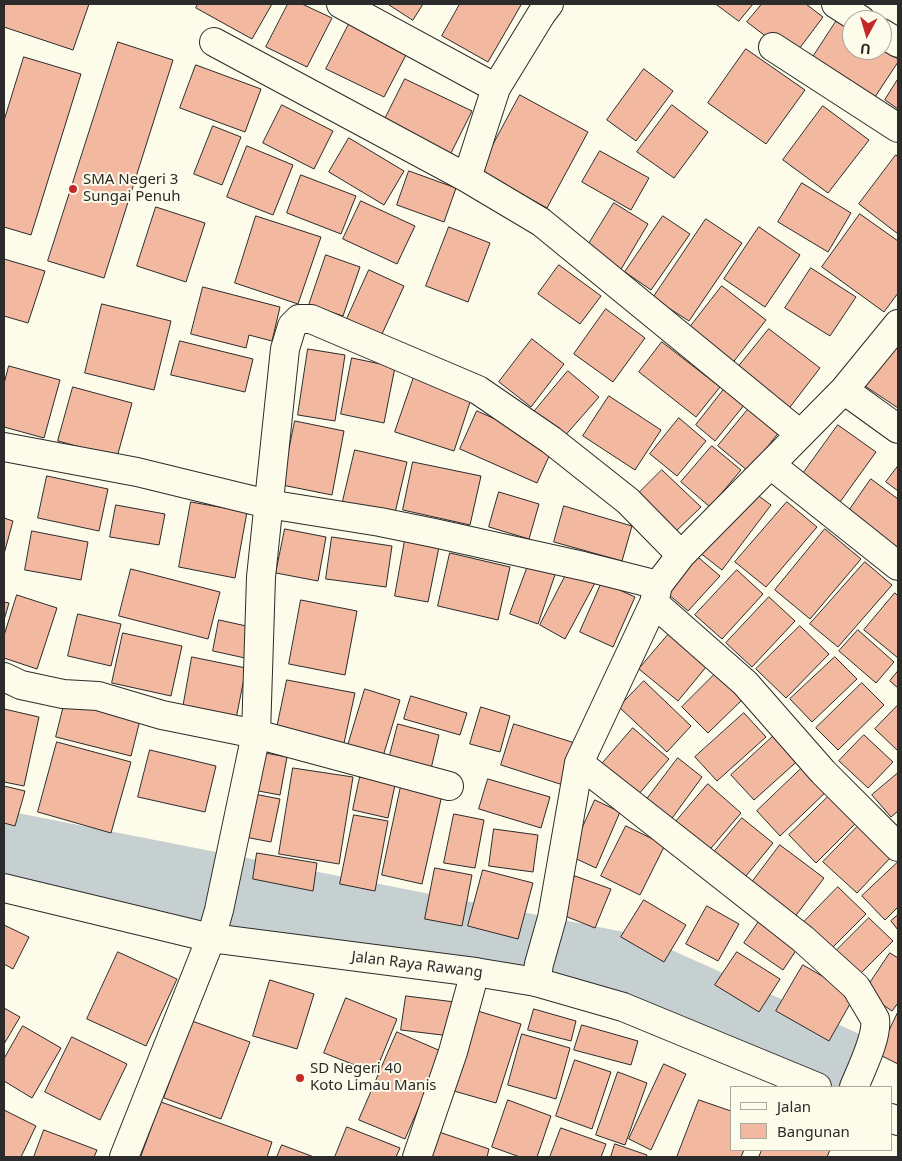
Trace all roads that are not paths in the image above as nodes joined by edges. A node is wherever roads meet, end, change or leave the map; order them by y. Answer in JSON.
{"nodes":[{"id":1,"x":342,"y":4,"type":"edge"},
{"id":2,"x":541,"y":7,"type":"edge"},
{"id":3,"x":214,"y":42,"type":"dead end"},
{"id":4,"x":773,"y":47,"type":"dead end"},
{"id":5,"x":496,"y":88,"type":"junction"},
{"id":6,"x":898,"y":128,"type":"edge"},
{"id":7,"x":467,"y":178,"type":"junction"},
{"id":8,"x":897,"y":330,"type":"edge"},
{"id":9,"x":844,"y":390,"type":"junction"},
{"id":10,"x":898,"y":429,"type":"edge"},
{"id":11,"x":800,"y":434,"type":"junction"},
{"id":12,"x":4,"y":447,"type":"edge"},
{"id":13,"x":771,"y":465,"type":"junction"},
{"id":14,"x":268,"y":504,"type":"junction"},
{"id":15,"x":681,"y":555,"type":"junction"},
{"id":16,"x":898,"y":566,"type":"edge"},
{"id":17,"x":656,"y":594,"type":"junction"},
{"id":18,"x":4,"y":677,"type":"edge"},
{"id":19,"x":256,"y":734,"type":"junction"},
{"id":20,"x":579,"y":763,"type":"junction"},
{"id":21,"x":450,"y":786,"type":"dead end"},
{"id":22,"x":898,"y":847,"type":"edge"},
{"id":23,"x":4,"y":888,"type":"edge"},
{"id":24,"x":211,"y":938,"type":"junction"},
{"id":25,"x":475,"y":972,"type":"junction"},
{"id":26,"x":538,"y":973,"type":"junction"},
{"id":27,"x":815,"y":1086,"type":"edge"},
{"id":28,"x":854,"y":1086,"type":"edge"},
{"id":29,"x":124,"y":1157,"type":"edge"},
{"id":30,"x":417,"y":1157,"type":"edge"}],
"edges":[{"from":1,"to":5,"type":"street"},
{"from":2,"to":5,"type":"street"},
{"from":3,"to":7,"type":"street"},
{"from":4,"to":6,"type":"street"},
{"from":5,"to":7,"type":"street"},
{"from":7,"to":11,"type":"street"},
{"from":8,"to":9,"type":"street"},
{"from":9,"to":10,"type":"street"},
{"from":9,"to":11,"type":"street"},
{"from":11,"to":13,"type":"street"},
{"from":12,"to":14,"type":"street"},
{"from":13,"to":15,"type":"street"},
{"from":13,"to":16,"type":"street"},
{"from":14,"to":15,"type":"street"},
{"from":14,"to":17,"type":"street"},
{"from":14,"to":19,"type":"street"},
{"from":15,"to":17,"type":"street"},
{"from":17,"to":20,"type":"street"},
{"from":17,"to":22,"type":"street"},
{"from":18,"to":19,"type":"street"},
{"from":19,"to":21,"type":"street"},
{"from":19,"to":24,"type":"street"},
{"from":20,"to":26,"type":"street"},
{"from":20,"to":28,"type":"street"},
{"from":23,"to":24,"type":"street","name":"Jalan Raya Rawang"},
{"from":24,"to":25,"type":"street","name":"Jalan Raya Rawang"},
{"from":24,"to":29,"type":"street"},
{"from":25,"to":26,"type":"street","name":"Jalan Raya Rawang"},
{"from":25,"to":30,"type":"street"},
{"from":26,"to":27,"type":"street","name":"Jalan Raya Rawang"}]}
